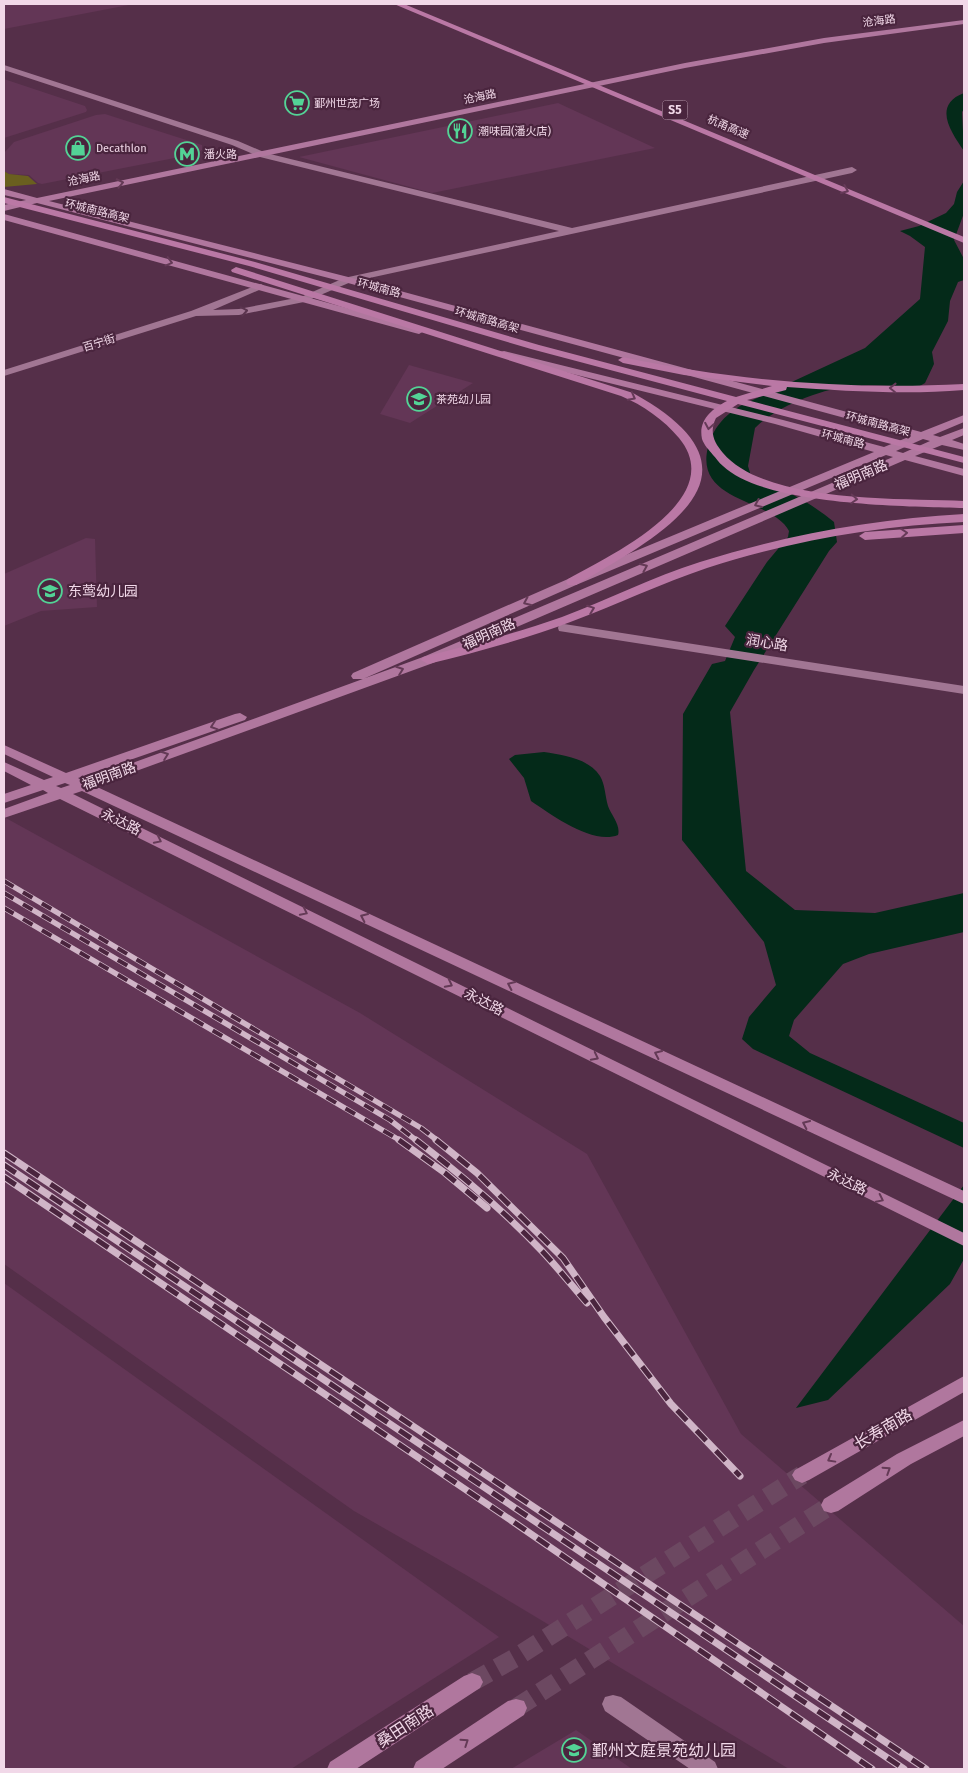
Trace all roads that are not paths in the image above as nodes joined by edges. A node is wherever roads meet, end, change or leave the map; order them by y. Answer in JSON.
{"nodes":[{"id":1,"x":398,"y":4,"type":"edge"},
{"id":2,"x":418,"y":4,"type":"edge"},
{"id":3,"x":964,"y":17,"type":"edge"},
{"id":4,"x":964,"y":22,"type":"edge"},
{"id":5,"x":4,"y":67,"type":"edge"},
{"id":6,"x":4,"y":74,"type":"edge"},
{"id":7,"x":251,"y":151,"type":"junction"},
{"id":8,"x":263,"y":155,"type":"junction"},
{"id":9,"x":852,"y":170,"type":"dead end"},
{"id":10,"x":41,"y":193,"type":"junction"},
{"id":11,"x":6,"y":196,"type":"edge"},
{"id":12,"x":4,"y":209,"type":"edge"},
{"id":13,"x":4,"y":217,"type":"edge"},
{"id":14,"x":964,"y":231,"type":"edge"},
{"id":15,"x":575,"y":232,"type":"junction"},
{"id":16,"x":964,"y":240,"type":"edge"},
{"id":17,"x":252,"y":264,"type":"junction"},
{"id":18,"x":236,"y":270,"type":"junction"},
{"id":19,"x":348,"y":280,"type":"junction"},
{"id":20,"x":261,"y":287,"type":"junction"},
{"id":21,"x":304,"y":299,"type":"junction"},
{"id":22,"x":195,"y":312,"type":"junction"},
{"id":23,"x":4,"y":373,"type":"edge"},
{"id":24,"x":831,"y":387,"type":"junction"},
{"id":25,"x":964,"y":387,"type":"edge"},
{"id":26,"x":964,"y":418,"type":"edge"},
{"id":27,"x":964,"y":431,"type":"edge"},
{"id":28,"x":964,"y":446,"type":"edge"},
{"id":29,"x":964,"y":460,"type":"edge"},
{"id":30,"x":964,"y":468,"type":"edge"},
{"id":31,"x":964,"y":473,"type":"edge"},
{"id":32,"x":964,"y":505,"type":"edge"},
{"id":33,"x":964,"y":518,"type":"edge"},
{"id":34,"x":964,"y":529,"type":"edge"},
{"id":35,"x":752,"y":551,"type":"junction"},
{"id":36,"x":572,"y":582,"type":"junction"},
{"id":37,"x":564,"y":628,"type":"dead end"},
{"id":38,"x":428,"y":660,"type":"junction"},
{"id":39,"x":964,"y":690,"type":"edge"},
{"id":40,"x":4,"y":749,"type":"edge"},
{"id":41,"x":4,"y":766,"type":"edge"},
{"id":42,"x":4,"y":799,"type":"edge"},
{"id":43,"x":4,"y":814,"type":"edge"},
{"id":44,"x":964,"y":1198,"type":"edge"},
{"id":45,"x":964,"y":1240,"type":"edge"},
{"id":46,"x":964,"y":1382,"type":"edge"},
{"id":47,"x":964,"y":1427,"type":"edge"},
{"id":48,"x":802,"y":1476,"type":"tunnel mouth"},
{"id":49,"x":831,"y":1505,"type":"tunnel mouth"},
{"id":50,"x":472,"y":1682,"type":"tunnel mouth"},
{"id":51,"x":613,"y":1704,"type":"dead end"},
{"id":52,"x":516,"y":1708,"type":"tunnel mouth"},
{"id":53,"x":338,"y":1769,"type":"edge"},
{"id":54,"x":424,"y":1769,"type":"edge"},
{"id":55,"x":707,"y":1769,"type":"edge"}],
"edges":[{"from":1,"to":16,"type":"highway","name":"杭甬高速","number":"S5","one_way":true},
{"from":2,"to":14,"type":"highway","name":"杭甬高速","number":"S5"},
{"from":3,"to":7,"type":"main road","name":"沧海路"},
{"from":4,"to":8,"type":"main road","name":"沧海路"},
{"from":5,"to":7,"type":"street"},
{"from":6,"to":7,"type":"street"},
{"from":7,"to":8,"type":"street"},
{"from":7,"to":10,"type":"main road","name":"沧海路"},
{"from":10,"to":8,"type":"main road","name":"沧海路","one_way":true},
{"from":8,"to":15,"type":"street"},
{"from":9,"to":15,"type":"street","name":"百宁街"},
{"from":10,"to":11,"type":"main road","name":"环城南路"},
{"from":10,"to":12,"type":"main road","name":"沧海路"},
{"from":10,"to":19,"type":"main road","name":"环城南路"},
{"from":11,"to":17,"type":"highway","name":"环城南路高架"},
{"from":12,"to":18,"type":"highway","name":"环城南路高架"},
{"from":13,"to":20,"type":"main road","one_way":true},
{"from":15,"to":19,"type":"street","name":"百宁街"},
{"from":17,"to":24,"type":"highway"},
{"from":17,"to":29,"type":"highway","name":"环城南路高架"},
{"from":18,"to":30,"type":"highway","name":"环城南路高架"},
{"from":18,"to":36,"type":"highway","one_way":true},
{"from":19,"to":21,"type":"street","name":"百宁街"},
{"from":19,"to":28,"type":"main road","name":"环城南路"},
{"from":20,"to":21,"type":"main road"},
{"from":20,"to":22,"type":"street","name":"百宁街"},
{"from":22,"to":21,"type":"street","name":"百宁街","one_way":true},
{"from":21,"to":31,"type":"main road","name":"环城南路"},
{"from":22,"to":23,"type":"street","name":"百宁街"},
{"from":25,"to":24,"type":"highway","one_way":true},
{"from":24,"to":32,"type":"highway","one_way":true},
{"from":26,"to":36,"type":"main road","name":"福明南路","one_way":true},
{"from":38,"to":27,"type":"main road","name":"福明南路","one_way":true},
{"from":33,"to":35,"type":"highway"},
{"from":35,"to":34,"type":"highway","one_way":true},
{"from":38,"to":35,"type":"highway","one_way":true},
{"from":36,"to":42,"type":"main road","name":"福明南路","one_way":true},
{"from":37,"to":39,"type":"street","name":"润心路"},
{"from":43,"to":38,"type":"main road","name":"福明南路","one_way":true},
{"from":44,"to":40,"type":"main road","name":"永达路","one_way":true},
{"from":41,"to":45,"type":"main road","name":"永达路","one_way":true},
{"from":46,"to":48,"type":"main road","name":"长寿南路","one_way":true},
{"from":49,"to":47,"type":"main road","one_way":true},
{"from":50,"to":53,"type":"main road","name":"桑田南路"},
{"from":51,"to":55,"type":"street"},
{"from":54,"to":52,"type":"main road","one_way":true}]}
